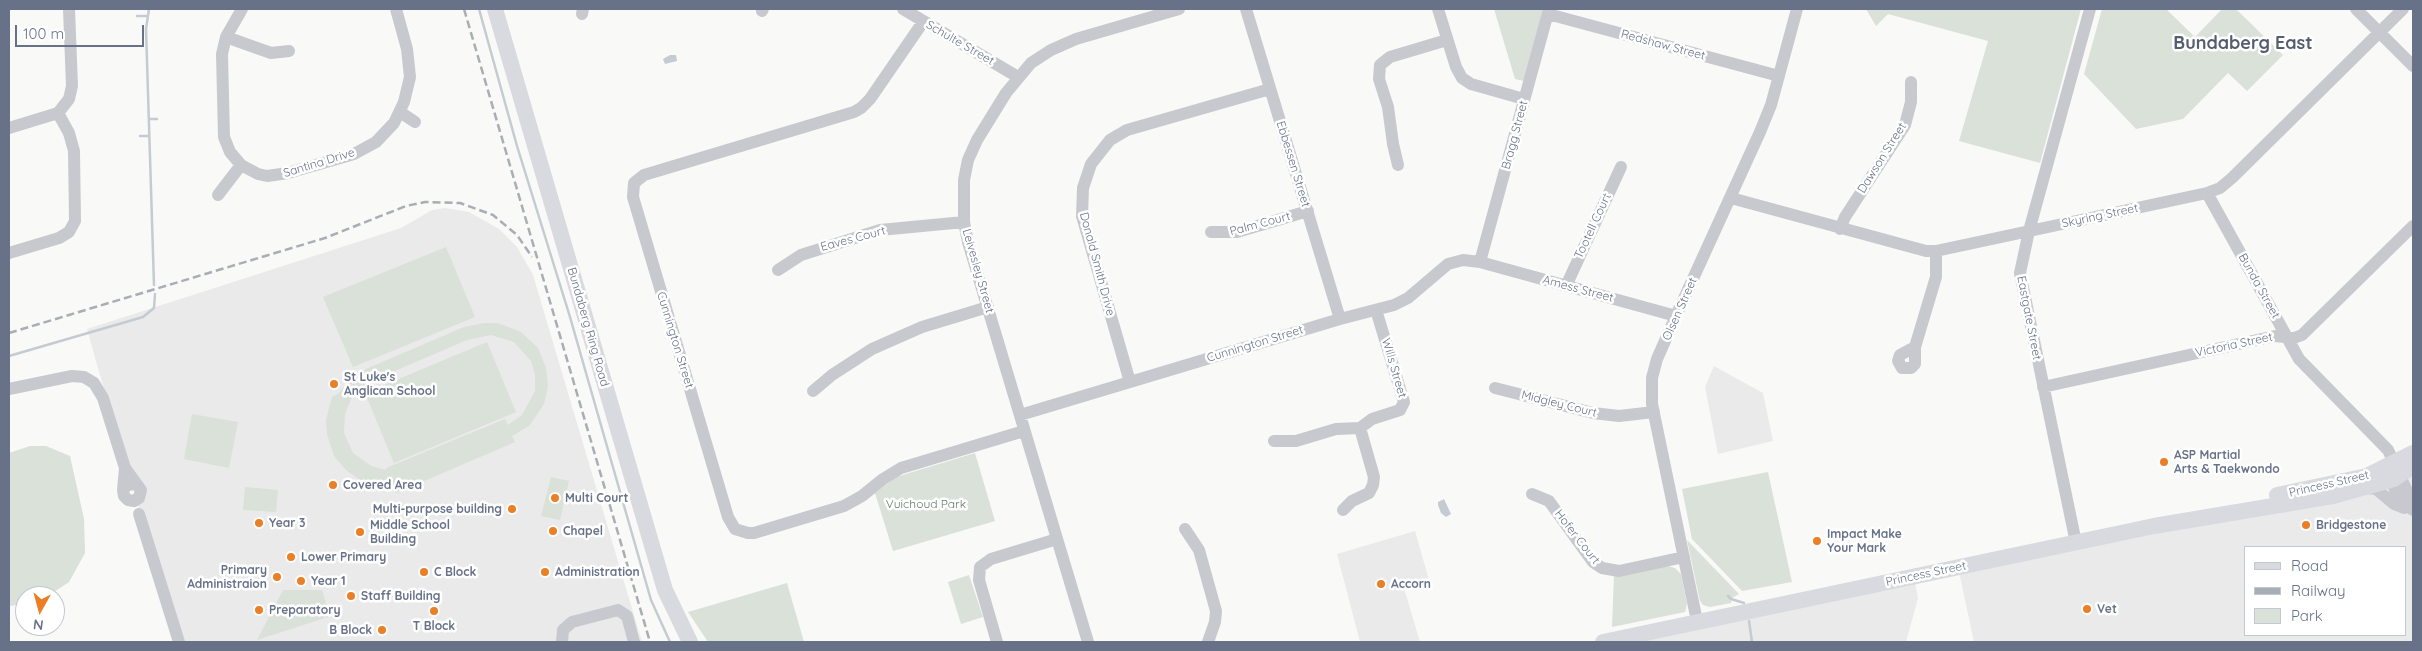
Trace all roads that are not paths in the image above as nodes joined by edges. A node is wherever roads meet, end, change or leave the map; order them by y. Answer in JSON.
{"nodes":[{"id":1,"x":70,"y":9,"type":"edge"},
{"id":2,"x":242,"y":9,"type":"edge"},
{"id":3,"x":396,"y":9,"type":"edge"},
{"id":4,"x":495,"y":9,"type":"edge"},
{"id":5,"x":903,"y":9,"type":"edge"},
{"id":6,"x":1179,"y":9,"type":"edge"},
{"id":7,"x":1246,"y":9,"type":"edge"},
{"id":8,"x":1438,"y":9,"type":"edge"},
{"id":9,"x":1797,"y":9,"type":"edge"},
{"id":10,"x":2090,"y":9,"type":"edge"},
{"id":11,"x":2356,"y":9,"type":"edge"},
{"id":12,"x":2403,"y":9,"type":"edge"},
{"id":13,"x":1549,"y":12,"type":"edge"},
{"id":14,"x":922,"y":22,"type":"junction"},
{"id":15,"x":2379,"y":33,"type":"junction"},
{"id":16,"x":226,"y":37,"type":"junction"},
{"id":17,"x":1447,"y":40,"type":"junction"},
{"id":18,"x":290,"y":51,"type":"dead end"},
{"id":19,"x":2413,"y":66,"type":"edge"},
{"id":20,"x":1779,"y":76,"type":"junction"},
{"id":21,"x":1018,"y":77,"type":"junction"},
{"id":22,"x":1911,"y":82,"type":"dead end"},
{"id":23,"x":1270,"y":89,"type":"junction"},
{"id":24,"x":1524,"y":99,"type":"junction"},
{"id":25,"x":400,"y":112,"type":"junction"},
{"id":26,"x":58,"y":113,"type":"junction"},
{"id":27,"x":415,"y":122,"type":"dead end"},
{"id":28,"x":9,"y":128,"type":"edge"},
{"id":29,"x":241,"y":165,"type":"junction"},
{"id":30,"x":1398,"y":165,"type":"dead end"},
{"id":31,"x":1621,"y":167,"type":"dead end"},
{"id":32,"x":2207,"y":193,"type":"junction"},
{"id":33,"x":218,"y":195,"type":"dead end"},
{"id":34,"x":1731,"y":198,"type":"junction"},
{"id":35,"x":1308,"y":211,"type":"junction"},
{"id":36,"x":964,"y":222,"type":"junction"},
{"id":37,"x":2413,"y":226,"type":"edge"},
{"id":38,"x":1840,"y":228,"type":"junction"},
{"id":39,"x":2029,"y":231,"type":"junction"},
{"id":40,"x":1211,"y":232,"type":"dead end"},
{"id":41,"x":1936,"y":251,"type":"junction"},
{"id":42,"x":9,"y":254,"type":"edge"},
{"id":43,"x":1480,"y":262,"type":"junction"},
{"id":44,"x":778,"y":270,"type":"dead end"},
{"id":45,"x":1566,"y":286,"type":"junction"},
{"id":46,"x":988,"y":307,"type":"junction"},
{"id":47,"x":1376,"y":310,"type":"junction"},
{"id":48,"x":1676,"y":316,"type":"junction"},
{"id":49,"x":1340,"y":319,"type":"junction"},
{"id":50,"x":2287,"y":337,"type":"junction"},
{"id":51,"x":1915,"y":346,"type":"dead end"},
{"id":52,"x":1130,"y":382,"type":"junction"},
{"id":53,"x":2043,"y":387,"type":"junction"},
{"id":54,"x":1495,"y":388,"type":"dead end"},
{"id":55,"x":9,"y":389,"type":"edge"},
{"id":56,"x":813,"y":391,"type":"dead end"},
{"id":57,"x":1654,"y":412,"type":"junction"},
{"id":58,"x":1020,"y":415,"type":"junction"},
{"id":59,"x":1360,"y":428,"type":"junction"},
{"id":60,"x":1024,"y":431,"type":"junction"},
{"id":61,"x":1274,"y":441,"type":"dead end"},
{"id":62,"x":2413,"y":453,"type":"edge"},
{"id":63,"x":125,"y":468,"type":"junction"},
{"id":64,"x":2400,"y":471,"type":"edge"},
{"id":65,"x":2367,"y":488,"type":"junction"},
{"id":66,"x":138,"y":490,"type":"junction"},
{"id":67,"x":1532,"y":494,"type":"dead end"},
{"id":68,"x":125,"y":495,"type":"junction"},
{"id":69,"x":2413,"y":500,"type":"edge"},
{"id":70,"x":1343,"y":510,"type":"dead end"},
{"id":71,"x":2413,"y":511,"type":"edge"},
{"id":72,"x":139,"y":514,"type":"junction"},
{"id":73,"x":2154,"y":526,"type":"junction"},
{"id":74,"x":1185,"y":529,"type":"dead end"},
{"id":75,"x":1057,"y":539,"type":"junction"},
{"id":76,"x":2076,"y":543,"type":"junction"},
{"id":77,"x":1684,"y":558,"type":"junction"},
{"id":78,"x":1697,"y":621,"type":"junction"},
{"id":79,"x":560,"y":639,"type":"edge"},
{"id":80,"x":178,"y":642,"type":"edge"},
{"id":81,"x":634,"y":642,"type":"edge"},
{"id":82,"x":690,"y":642,"type":"edge"},
{"id":83,"x":997,"y":642,"type":"edge"},
{"id":84,"x":1088,"y":642,"type":"edge"},
{"id":85,"x":1208,"y":642,"type":"edge"},
{"id":86,"x":1603,"y":642,"type":"edge"}],
"edges":[{"from":1,"to":26,"type":"street"},
{"from":2,"to":16,"type":"street"},
{"from":3,"to":25,"type":"street","name":"Santina Drive"},
{"from":4,"to":82,"type":"main road","name":"Bundaberg Ring Road"},
{"from":5,"to":14,"type":"street","name":"Schulte Street"},
{"from":6,"to":21,"type":"street","name":"Leivesley Street"},
{"from":7,"to":23,"type":"street","name":"Ebbessen Street"},
{"from":8,"to":17,"type":"street"},
{"from":9,"to":20,"type":"street","name":"Olsen Street"},
{"from":10,"to":39,"type":"street","name":"Eastgate Street"},
{"from":11,"to":15,"type":"street"},
{"from":12,"to":15,"type":"street","name":"Skyring Street"},
{"from":13,"to":20,"type":"street","name":"Redshaw Street"},
{"from":13,"to":24,"type":"street","name":"Bragg Street"},
{"from":14,"to":21,"type":"street","name":"Schulte Street"},
{"from":14,"to":60,"type":"street","name":"Cunnington Street"},
{"from":15,"to":19,"type":"street"},
{"from":15,"to":32,"type":"street","name":"Skyring Street"},
{"from":16,"to":18,"type":"street"},
{"from":16,"to":29,"type":"street"},
{"from":17,"to":24,"type":"street"},
{"from":17,"to":30,"type":"street"},
{"from":20,"to":34,"type":"street","name":"Olsen Street"},
{"from":21,"to":36,"type":"street","name":"Leivesley Street"},
{"from":22,"to":38,"type":"street","name":"Dawson Street"},
{"from":23,"to":35,"type":"street","name":"Ebbessen Street"},
{"from":23,"to":52,"type":"street","name":"Donald Smith Drive"},
{"from":24,"to":43,"type":"street","name":"Bragg Street"},
{"from":25,"to":27,"type":"street"},
{"from":25,"to":29,"type":"street","name":"Santina Drive"},
{"from":26,"to":28,"type":"street"},
{"from":26,"to":42,"type":"street"},
{"from":29,"to":33,"type":"street"},
{"from":31,"to":45,"type":"street","name":"Tootell Court"},
{"from":32,"to":39,"type":"street","name":"Skyring Street"},
{"from":32,"to":50,"type":"street","name":"Bunda Street"},
{"from":34,"to":38,"type":"street","name":"Skyring Street"},
{"from":34,"to":48,"type":"street","name":"Olsen Street"},
{"from":35,"to":40,"type":"street","name":"Palm Court"},
{"from":35,"to":49,"type":"street","name":"Ebbessen Street"},
{"from":36,"to":44,"type":"street","name":"Eaves Court"},
{"from":36,"to":46,"type":"street","name":"Leivesley Street"},
{"from":37,"to":50,"type":"street","name":"Victoria Street"},
{"from":38,"to":41,"type":"street","name":"Skyring Street"},
{"from":39,"to":41,"type":"street","name":"Skyring Street"},
{"from":39,"to":53,"type":"street","name":"Eastgate Street"},
{"from":41,"to":51,"type":"street"},
{"from":43,"to":45,"type":"street","name":"Amess Street"},
{"from":43,"to":47,"type":"street","name":"Cunnington Street"},
{"from":45,"to":48,"type":"street","name":"Amess Street"},
{"from":46,"to":56,"type":"street"},
{"from":46,"to":58,"type":"street","name":"Leivesley Street"},
{"from":47,"to":49,"type":"street","name":"Cunnington Street"},
{"from":47,"to":59,"type":"street","name":"Wills Street"},
{"from":48,"to":57,"type":"street","name":"Olsen Street"},
{"from":49,"to":52,"type":"street","name":"Cunnington Street"},
{"from":50,"to":53,"type":"street","name":"Victoria Street"},
{"from":50,"to":64,"type":"street","name":"Bunda Street"},
{"from":52,"to":58,"type":"street","name":"Cunnington Street"},
{"from":53,"to":76,"type":"street","name":"Eastgate Street"},
{"from":54,"to":57,"type":"street","name":"Midgley Court"},
{"from":55,"to":63,"type":"street"},
{"from":57,"to":77,"type":"street","name":"Olsen Street"},
{"from":58,"to":60,"type":"street","name":"Leivesley Street"},
{"from":59,"to":61,"type":"street"},
{"from":59,"to":70,"type":"street"},
{"from":60,"to":75,"type":"street","name":"Leivesley Street"},
{"from":62,"to":64,"type":"main road","name":"Princess Street"},
{"from":63,"to":66,"type":"street"},
{"from":63,"to":68,"type":"street"},
{"from":64,"to":65,"type":"main road","name":"Princess Street"},
{"from":64,"to":69,"type":"street"},
{"from":64,"to":71,"type":"street"},
{"from":64,"to":73,"type":"main road","name":"Princess Street"},
{"from":65,"to":71,"type":"street"},
{"from":65,"to":73,"type":"main road","name":"Princess Street"},
{"from":66,"to":68,"type":"street"},
{"from":66,"to":72,"type":"street"},
{"from":67,"to":77,"type":"street","name":"Hofer Court"},
{"from":68,"to":72,"type":"street"},
{"from":72,"to":80,"type":"street"},
{"from":73,"to":76,"type":"main road","name":"Princess Street"},
{"from":74,"to":85,"type":"street"},
{"from":75,"to":83,"type":"street"},
{"from":75,"to":84,"type":"street","name":"Leivesley Street"},
{"from":76,"to":78,"type":"main road","name":"Princess Street"},
{"from":77,"to":78,"type":"street","name":"Olsen Street"},
{"from":78,"to":86,"type":"main road","name":"Princess Street"},
{"from":79,"to":81,"type":"street"}]}
